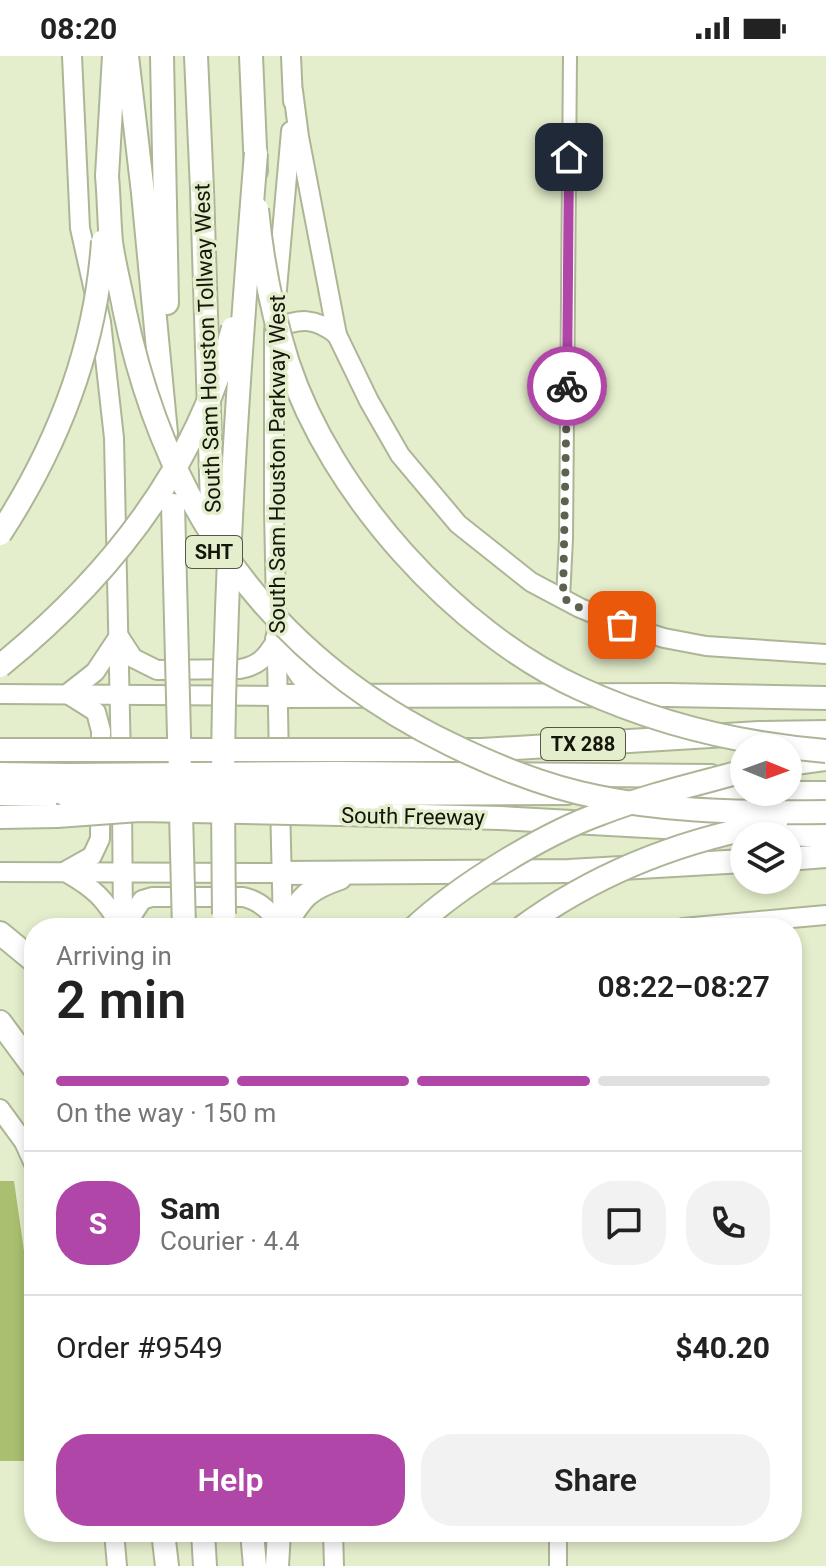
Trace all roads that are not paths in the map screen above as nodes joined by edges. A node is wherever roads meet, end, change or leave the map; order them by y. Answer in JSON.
{"nodes":[{"id":1,"x":72,"y":56,"type":"edge"},
{"id":2,"x":114,"y":56,"type":"edge"},
{"id":3,"x":127,"y":56,"type":"edge"},
{"id":4,"x":162,"y":56,"type":"edge"},
{"id":5,"x":196,"y":56,"type":"edge"},
{"id":6,"x":251,"y":56,"type":"edge"},
{"id":7,"x":258,"y":56,"type":"edge"},
{"id":8,"x":291,"y":56,"type":"edge"},
{"id":9,"x":570,"y":56,"type":"edge"},
{"id":10,"x":293,"y":91,"type":"junction"},
{"id":11,"x":107,"y":176,"type":"junction"},
{"id":12,"x":153,"y":192,"type":"junction"},
{"id":13,"x":257,"y":209,"type":"junction"},
{"id":14,"x":274,"y":329,"type":"junction"},
{"id":15,"x":337,"y":335,"type":"junction"},
{"id":16,"x":0,"y":534,"type":"edge"},
{"id":17,"x":563,"y":598,"type":"junction"},
{"id":18,"x":119,"y":636,"type":"junction"},
{"id":19,"x":277,"y":639,"type":"junction"},
{"id":20,"x":826,"y":654,"type":"edge"},
{"id":21,"x":0,"y":666,"type":"edge"},
{"id":22,"x":0,"y":694,"type":"edge"},
{"id":23,"x":67,"y":694,"type":"junction"},
{"id":24,"x":336,"y":695,"type":"junction"},
{"id":25,"x":121,"y":696,"type":"junction"},
{"id":26,"x":278,"y":696,"type":"junction"},
{"id":27,"x":826,"y":698,"type":"edge"},
{"id":28,"x":826,"y":732,"type":"edge"},
{"id":29,"x":0,"y":750,"type":"edge"},
{"id":30,"x":826,"y":751,"type":"edge"},
{"id":31,"x":826,"y":759,"type":"edge"},
{"id":32,"x":802,"y":762,"type":"edge"},
{"id":33,"x":0,"y":774,"type":"edge"},
{"id":34,"x":730,"y":774,"type":"edge"},
{"id":35,"x":826,"y":774,"type":"edge"},
{"id":36,"x":802,"y":775,"type":"edge"},
{"id":37,"x":730,"y":777,"type":"edge"},
{"id":38,"x":67,"y":785,"type":"junction"},
{"id":39,"x":826,"y":793,"type":"edge"},
{"id":40,"x":0,"y":794,"type":"edge"},
{"id":41,"x":338,"y":794,"type":"junction"},
{"id":42,"x":826,"y":814,"type":"edge"},
{"id":43,"x":0,"y":817,"type":"edge"},
{"id":44,"x":826,"y":836,"type":"edge"},
{"id":45,"x":826,"y":856,"type":"edge"},
{"id":46,"x":802,"y":858,"type":"edge"},
{"id":47,"x":730,"y":862,"type":"edge"},
{"id":48,"x":0,"y":872,"type":"edge"},
{"id":49,"x":65,"y":872,"type":"junction"},
{"id":50,"x":122,"y":872,"type":"junction"},
{"id":51,"x":281,"y":873,"type":"junction"},
{"id":52,"x":357,"y":873,"type":"junction"},
{"id":53,"x":826,"y":915,"type":"edge"},
{"id":54,"x":117,"y":918,"type":"edge"},
{"id":55,"x":123,"y":918,"type":"edge"},
{"id":56,"x":130,"y":918,"type":"edge"},
{"id":57,"x":184,"y":918,"type":"edge"},
{"id":58,"x":224,"y":918,"type":"edge"},
{"id":59,"x":224,"y":918,"type":"edge"},
{"id":60,"x":273,"y":918,"type":"edge"},
{"id":61,"x":283,"y":918,"type":"edge"},
{"id":62,"x":290,"y":918,"type":"edge"},
{"id":63,"x":425,"y":918,"type":"edge"},
{"id":64,"x":537,"y":918,"type":"edge"},
{"id":65,"x":793,"y":918,"type":"edge"},
{"id":66,"x":0,"y":933,"type":"edge"},
{"id":67,"x":24,"y":953,"type":"edge"},
{"id":68,"x":0,"y":1022,"type":"edge"},
{"id":69,"x":24,"y":1054,"type":"edge"},
{"id":70,"x":0,"y":1109,"type":"edge"},
{"id":71,"x":24,"y":1142,"type":"edge"},
{"id":72,"x":114,"y":1542,"type":"edge"},
{"id":73,"x":165,"y":1542,"type":"edge"},
{"id":74,"x":169,"y":1542,"type":"edge"},
{"id":75,"x":194,"y":1542,"type":"edge"},
{"id":76,"x":204,"y":1542,"type":"edge"},
{"id":77,"x":242,"y":1542,"type":"edge"},
{"id":78,"x":253,"y":1542,"type":"edge"},
{"id":79,"x":278,"y":1542,"type":"edge"},
{"id":80,"x":335,"y":1542,"type":"edge"},
{"id":81,"x":558,"y":1542,"type":"edge"},
{"id":82,"x":334,"y":1563,"type":"edge"},
{"id":83,"x":117,"y":1566,"type":"edge"},
{"id":84,"x":169,"y":1566,"type":"edge"},
{"id":85,"x":194,"y":1566,"type":"edge"},
{"id":86,"x":205,"y":1566,"type":"edge"},
{"id":87,"x":243,"y":1566,"type":"edge"},
{"id":88,"x":255,"y":1566,"type":"edge"},
{"id":89,"x":277,"y":1566,"type":"edge"},
{"id":90,"x":558,"y":1566,"type":"edge"}],
"edges":[{"from":1,"to":18,"type":"main road"},
{"from":2,"to":11,"type":"highway"},
{"from":3,"to":12,"type":"highway"},
{"from":4,"to":12,"type":"highway","name":"South Sam Houston Tollway West"},
{"from":5,"to":58,"type":"highway","name":"South Sam Houston Tollway West","number":"SHT","bridge":true},
{"from":6,"to":13,"type":"highway","bridge":true},
{"from":7,"to":59,"type":"highway","bridge":true},
{"from":8,"to":10,"type":"main road","name":"South Sam Houston Parkway West"},
{"from":9,"to":17,"type":"street"},
{"from":10,"to":14,"type":"main road","name":"South Sam Houston Parkway West"},
{"from":10,"to":15,"type":"main road"},
{"from":11,"to":16,"type":"highway","bridge":true},
{"from":11,"to":42,"type":"highway","bridge":true},
{"from":12,"to":57,"type":"highway","name":"South Sam Houston Tollway West","number":"SHT","bridge":true},
{"from":13,"to":21,"type":"highway","bridge":true},
{"from":13,"to":30,"type":"highway","bridge":true},
{"from":14,"to":15,"type":"main road"},
{"from":14,"to":19,"type":"main road","name":"South Sam Houston Parkway West"},
{"from":15,"to":17,"type":"main road"},
{"from":17,"to":20,"type":"main road"},
{"from":18,"to":19,"type":"main road"},
{"from":18,"to":23,"type":"main road"},
{"from":18,"to":25,"type":"main road"},
{"from":19,"to":24,"type":"highway"},
{"from":19,"to":26,"type":"main road","name":"South Sam Houston Parkway West"},
{"from":22,"to":23,"type":"main road"},
{"from":23,"to":25,"type":"main road"},
{"from":23,"to":49,"type":"main road"},
{"from":24,"to":26,"type":"highway"},
{"from":24,"to":27,"type":"highway"},
{"from":25,"to":26,"type":"main road"},
{"from":25,"to":50,"type":"main road"},
{"from":26,"to":51,"type":"main road","name":"South Sam Houston Parkway West"},
{"from":28,"to":29,"type":"highway","number":"TX 288","bridge":true},
{"from":31,"to":32,"type":"highway"},
{"from":33,"to":38,"type":"highway"},
{"from":34,"to":41,"type":"highway"},
{"from":35,"to":36,"type":"highway"},
{"from":37,"to":63,"type":"highway","bridge":true},
{"from":38,"to":40,"type":"highway"},
{"from":38,"to":41,"type":"highway","bridge":true},
{"from":39,"to":41,"type":"highway"},
{"from":41,"to":43,"type":"highway","name":"South Freeway","bridge":true},
{"from":41,"to":44,"type":"highway","name":"South Freeway"},
{"from":42,"to":64,"type":"highway","bridge":true},
{"from":45,"to":46,"type":"highway"},
{"from":47,"to":52,"type":"highway"},
{"from":48,"to":49,"type":"main road"},
{"from":49,"to":50,"type":"main road"},
{"from":49,"to":54,"type":"main road"},
{"from":50,"to":51,"type":"main road"},
{"from":50,"to":55,"type":"main road"},
{"from":51,"to":52,"type":"highway"},
{"from":51,"to":61,"type":"main road","name":"South Sam Houston Parkway West"},
{"from":52,"to":62,"type":"highway"},
{"from":53,"to":65,"type":"main road"},
{"from":56,"to":60,"type":"main road"},
{"from":66,"to":67,"type":"highway"},
{"from":68,"to":69,"type":"highway"},
{"from":70,"to":71,"type":"main road"},
{"from":72,"to":83,"type":"main road"},
{"from":73,"to":84,"type":"highway"},
{"from":74,"to":84,"type":"highway"},
{"from":75,"to":85,"type":"highway"},
{"from":76,"to":86,"type":"highway"},
{"from":77,"to":87,"type":"highway"},
{"from":78,"to":88,"type":"highway"},
{"from":79,"to":89,"type":"highway"},
{"from":80,"to":82,"type":"main road"},
{"from":81,"to":90,"type":"street"}]}
